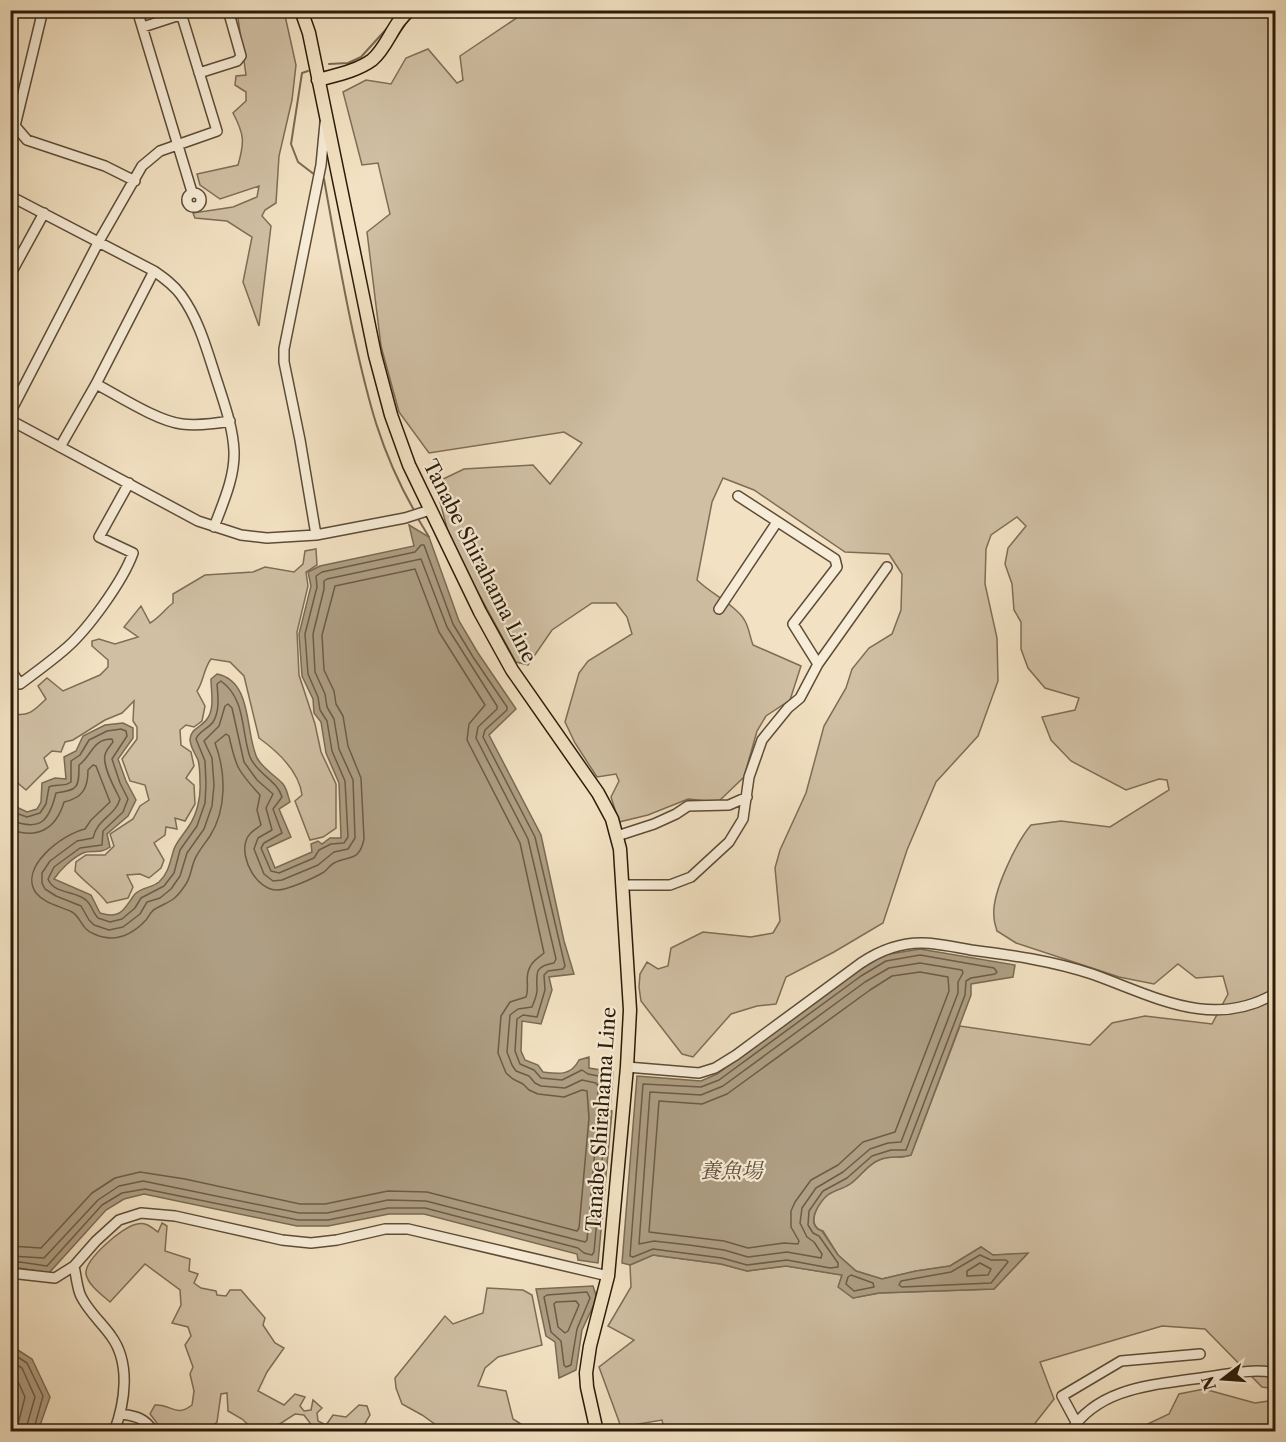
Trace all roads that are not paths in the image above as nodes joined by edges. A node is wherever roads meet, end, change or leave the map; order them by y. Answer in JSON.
{"nodes":[{"id":1,"x":43,"y":10,"type":"edge"},
{"id":2,"x":137,"y":10,"type":"edge"},
{"id":3,"x":195,"y":10,"type":"edge"},
{"id":4,"x":228,"y":10,"type":"edge"},
{"id":5,"x":302,"y":10,"type":"edge"},
{"id":6,"x":410,"y":10,"type":"edge"},
{"id":7,"x":181,"y":13,"type":"edge"},
{"id":8,"x":143,"y":27,"type":"junction"},
{"id":9,"x":199,"y":73,"type":"junction"},
{"id":10,"x":318,"y":80,"type":"junction"},
{"id":11,"x":326,"y":118,"type":"junction"},
{"id":12,"x":13,"y":126,"type":"edge"},
{"id":13,"x":177,"y":144,"type":"junction"},
{"id":14,"x":135,"y":181,"type":"junction"},
{"id":15,"x":192,"y":192,"type":"dead end"},
{"id":16,"x":10,"y":196,"type":"edge"},
{"id":17,"x":44,"y":213,"type":"junction"},
{"id":18,"x":99,"y":241,"type":"junction"},
{"id":19,"x":154,"y":271,"type":"junction"},
{"id":20,"x":10,"y":275,"type":"edge"},
{"id":21,"x":96,"y":384,"type":"junction"},
{"id":22,"x":10,"y":413,"type":"edge"},
{"id":23,"x":10,"y":420,"type":"edge"},
{"id":24,"x":230,"y":421,"type":"junction"},
{"id":25,"x":60,"y":447,"type":"junction"},
{"id":26,"x":129,"y":483,"type":"junction"},
{"id":27,"x":738,"y":496,"type":"dead end"},
{"id":28,"x":426,"y":512,"type":"junction"},
{"id":29,"x":777,"y":522,"type":"junction"},
{"id":30,"x":214,"y":527,"type":"junction"},
{"id":31,"x":316,"y":535,"type":"junction"},
{"id":32,"x":888,"y":567,"type":"dead end"},
{"id":33,"x":719,"y":609,"type":"dead end"},
{"id":34,"x":818,"y":664,"type":"junction"},
{"id":35,"x":10,"y":669,"type":"edge"},
{"id":36,"x":747,"y":797,"type":"junction"},
{"id":37,"x":617,"y":836,"type":"junction"},
{"id":38,"x":623,"y":885,"type":"junction"},
{"id":39,"x":1275,"y":993,"type":"edge"},
{"id":40,"x":627,"y":1067,"type":"junction"},
{"id":41,"x":74,"y":1266,"type":"junction"},
{"id":42,"x":10,"y":1273,"type":"edge"},
{"id":43,"x":608,"y":1276,"type":"junction"},
{"id":44,"x":1200,"y":1354,"type":"dead end"},
{"id":45,"x":1275,"y":1373,"type":"edge"},
{"id":46,"x":121,"y":1414,"type":"junction"},
{"id":47,"x":1076,"y":1422,"type":"junction"},
{"id":48,"x":114,"y":1431,"type":"edge"},
{"id":49,"x":154,"y":1431,"type":"edge"},
{"id":50,"x":597,"y":1431,"type":"edge"},
{"id":51,"x":1070,"y":1431,"type":"edge"}],
"edges":[{"from":1,"to":12,"type":"street"},
{"from":2,"to":8,"type":"street"},
{"from":3,"to":7,"type":"street"},
{"from":4,"to":9,"type":"street"},
{"from":5,"to":10,"type":"main road","name":"Tanabe Shirahama Line"},
{"from":6,"to":10,"type":"main road"},
{"from":7,"to":8,"type":"street"},
{"from":7,"to":9,"type":"street"},
{"from":8,"to":13,"type":"street"},
{"from":9,"to":13,"type":"street"},
{"from":10,"to":11,"type":"main road","name":"Tanabe Shirahama Line"},
{"from":11,"to":28,"type":"main road","name":"Tanabe Shirahama Line"},
{"from":11,"to":31,"type":"street"},
{"from":12,"to":14,"type":"street"},
{"from":13,"to":14,"type":"street"},
{"from":13,"to":15,"type":"street"},
{"from":14,"to":18,"type":"street"},
{"from":16,"to":17,"type":"street"},
{"from":17,"to":18,"type":"street"},
{"from":17,"to":20,"type":"street"},
{"from":18,"to":19,"type":"street"},
{"from":18,"to":22,"type":"street"},
{"from":19,"to":21,"type":"street"},
{"from":19,"to":24,"type":"street"},
{"from":21,"to":24,"type":"street"},
{"from":21,"to":25,"type":"street"},
{"from":23,"to":25,"type":"street"},
{"from":24,"to":30,"type":"street"},
{"from":25,"to":26,"type":"street"},
{"from":26,"to":30,"type":"street"},
{"from":26,"to":35,"type":"street"},
{"from":27,"to":29,"type":"street"},
{"from":28,"to":31,"type":"street"},
{"from":28,"to":37,"type":"main road","name":"Tanabe Shirahama Line"},
{"from":29,"to":33,"type":"street"},
{"from":29,"to":34,"type":"street"},
{"from":30,"to":31,"type":"street"},
{"from":32,"to":34,"type":"street"},
{"from":34,"to":36,"type":"street"},
{"from":36,"to":37,"type":"street"},
{"from":36,"to":38,"type":"street"},
{"from":37,"to":38,"type":"main road","name":"Tanabe Shirahama Line"},
{"from":38,"to":40,"type":"main road","name":"Tanabe Shirahama Line"},
{"from":39,"to":40,"type":"street"},
{"from":40,"to":43,"type":"main road","name":"Tanabe Shirahama Line"},
{"from":41,"to":42,"type":"street"},
{"from":41,"to":43,"type":"street"},
{"from":41,"to":46,"type":"street"},
{"from":43,"to":50,"type":"main road","name":"Tanabe Shirahama Line"},
{"from":44,"to":47,"type":"street"},
{"from":45,"to":47,"type":"street"},
{"from":46,"to":48,"type":"street"},
{"from":46,"to":49,"type":"street"},
{"from":47,"to":51,"type":"street"}]}
